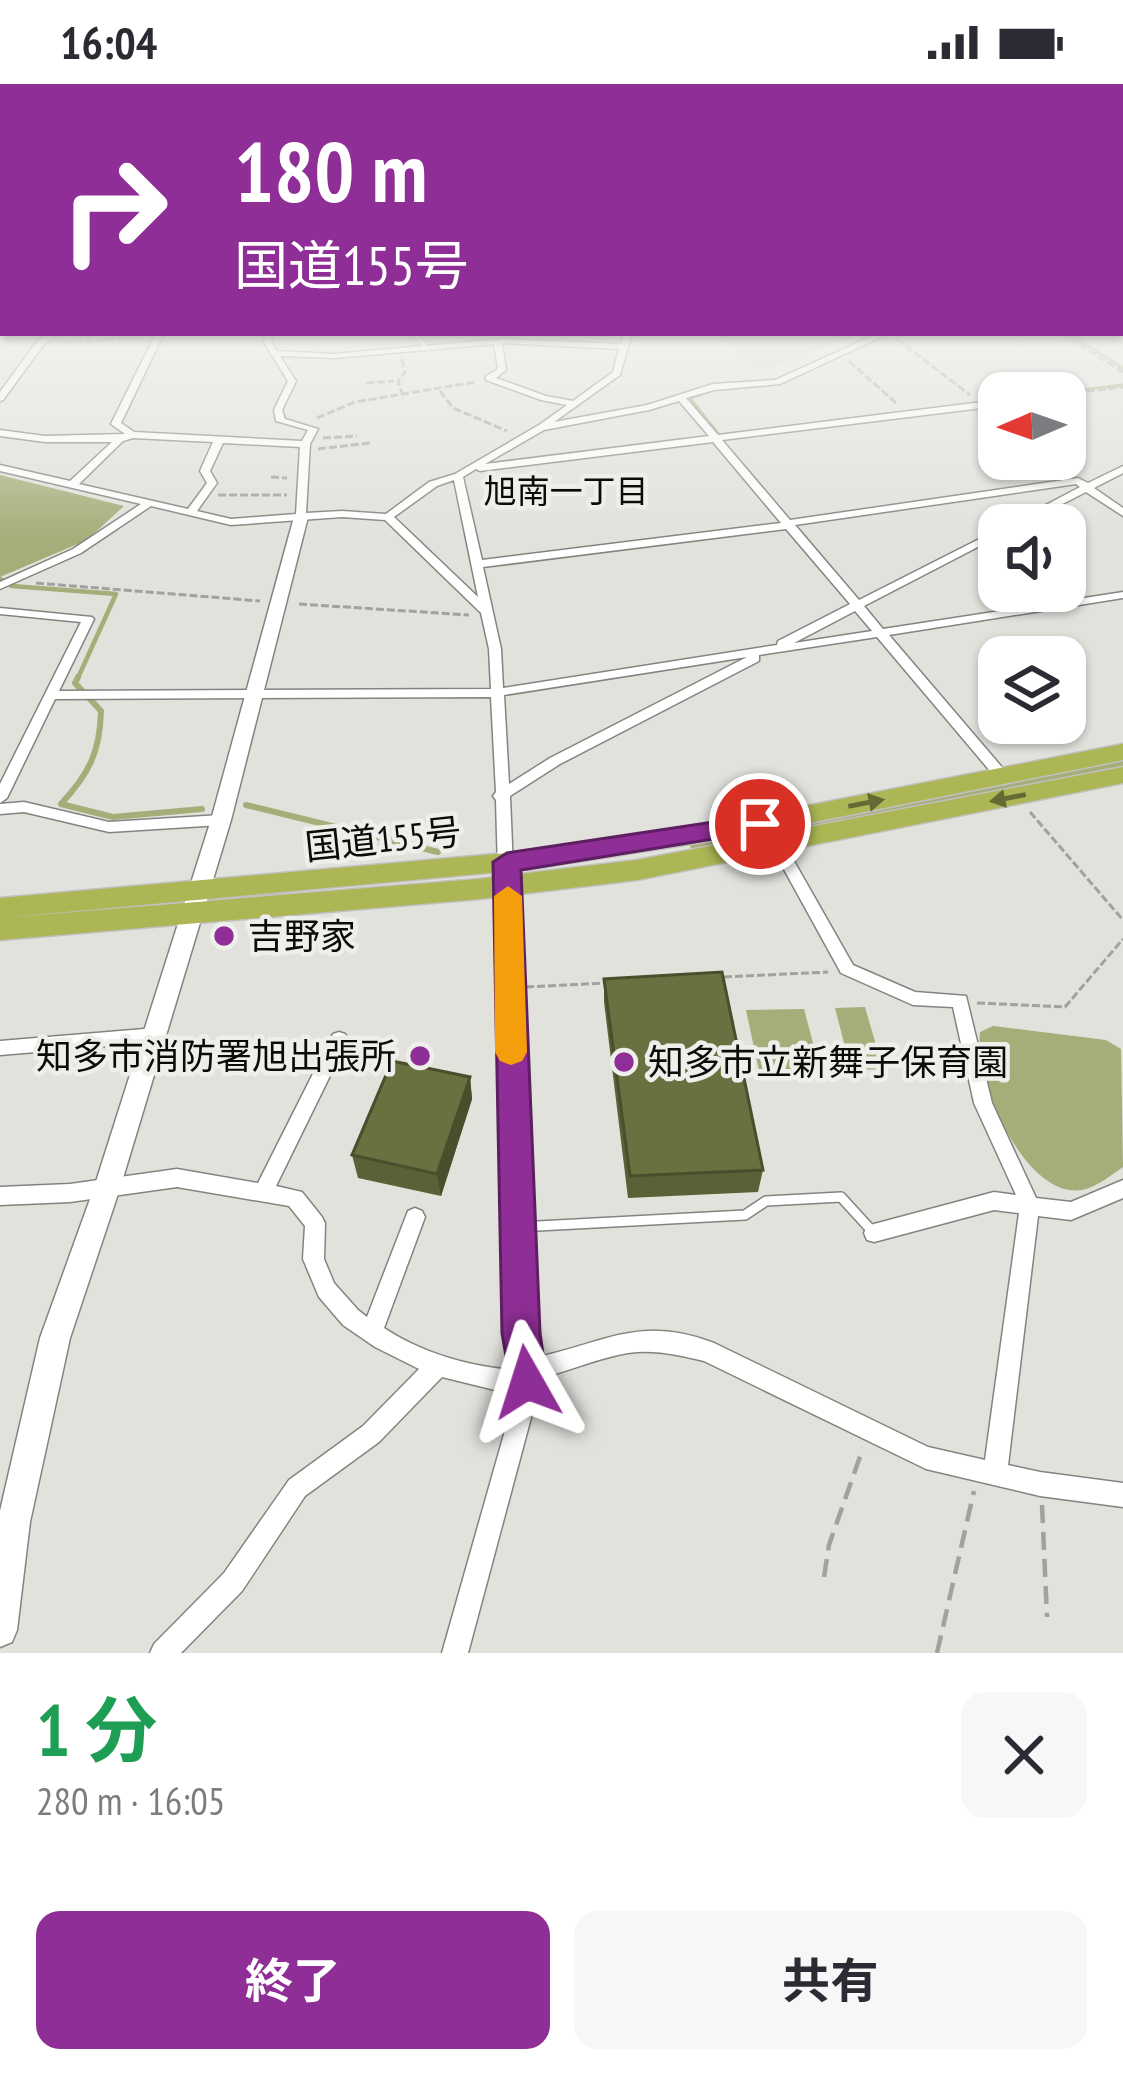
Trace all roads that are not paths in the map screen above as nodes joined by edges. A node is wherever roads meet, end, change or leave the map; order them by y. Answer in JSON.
{"nodes":[{"id":1,"x":130,"y":394,"type":"edge"},
{"id":2,"x":286,"y":394,"type":"edge"},
{"id":3,"x":534,"y":394,"type":"edge"},
{"id":4,"x":589,"y":394,"type":"edge"},
{"id":5,"x":692,"y":394,"type":"edge"},
{"id":6,"x":681,"y":398,"type":"junction"},
{"id":7,"x":576,"y":404,"type":"junction"},
{"id":8,"x":978,"y":405,"type":"edge"},
{"id":9,"x":542,"y":428,"type":"junction"},
{"id":10,"x":0,"y":433,"type":"edge"},
{"id":11,"x":308,"y":436,"type":"junction"},
{"id":12,"x":126,"y":437,"type":"junction"},
{"id":13,"x":716,"y":438,"type":"junction"},
{"id":14,"x":219,"y":440,"type":"junction"},
{"id":15,"x":0,"y":468,"type":"edge"},
{"id":16,"x":471,"y":469,"type":"junction"},
{"id":17,"x":1123,"y":469,"type":"edge"},
{"id":18,"x":458,"y":476,"type":"junction"},
{"id":19,"x":75,"y":482,"type":"junction"},
{"id":20,"x":1086,"y":488,"type":"junction"},
{"id":21,"x":151,"y":502,"type":"junction"},
{"id":22,"x":1054,"y":504,"type":"edge"},
{"id":23,"x":301,"y":506,"type":"junction"},
{"id":24,"x":1123,"y":513,"type":"edge"},
{"id":25,"x":189,"y":514,"type":"junction"},
{"id":26,"x":388,"y":518,"type":"junction"},
{"id":27,"x":789,"y":524,"type":"junction"},
{"id":28,"x":978,"y":543,"type":"edge"},
{"id":29,"x":478,"y":563,"type":"junction"},
{"id":30,"x":6,"y":583,"type":"edge"},
{"id":31,"x":1123,"y":595,"type":"edge"},
{"id":32,"x":857,"y":605,"type":"junction"},
{"id":33,"x":6,"y":612,"type":"edge"},
{"id":34,"x":489,"y":615,"type":"junction"},
{"id":35,"x":0,"y":625,"type":"edge"},
{"id":36,"x":880,"y":633,"type":"junction"},
{"id":37,"x":767,"y":651,"type":"junction"},
{"id":38,"x":495,"y":693,"type":"junction"},
{"id":39,"x":255,"y":694,"type":"junction"},
{"id":40,"x":51,"y":695,"type":"junction"},
{"id":41,"x":1123,"y":752,"type":"edge"},
{"id":42,"x":1123,"y":776,"type":"edge"},
{"id":43,"x":1009,"y":786,"type":"junction"},
{"id":44,"x":500,"y":796,"type":"junction"},
{"id":45,"x":0,"y":798,"type":"edge"},
{"id":46,"x":0,"y":809,"type":"edge"},
{"id":47,"x":220,"y":820,"type":"junction"},
{"id":48,"x":777,"y":844,"type":"junction"},
{"id":49,"x":507,"y":874,"type":"junction"},
{"id":50,"x":194,"y":903,"type":"junction"},
{"id":51,"x":0,"y":908,"type":"edge"},
{"id":52,"x":0,"y":929,"type":"edge"},
{"id":53,"x":156,"y":1035,"type":"junction"},
{"id":54,"x":339,"y":1039,"type":"dead end"},
{"id":55,"x":0,"y":1048,"type":"edge"},
{"id":56,"x":107,"y":1187,"type":"junction"},
{"id":57,"x":1123,"y":1189,"type":"edge"},
{"id":58,"x":264,"y":1190,"type":"junction"},
{"id":59,"x":0,"y":1196,"type":"edge"},
{"id":60,"x":1030,"y":1205,"type":"junction"},
{"id":61,"x":415,"y":1217,"type":"dead end"},
{"id":62,"x":518,"y":1227,"type":"junction"},
{"id":63,"x":874,"y":1233,"type":"joint"},
{"id":64,"x":372,"y":1332,"type":"junction"},
{"id":65,"x":437,"y":1366,"type":"junction"},
{"id":66,"x":526,"y":1376,"type":"junction"},
{"id":67,"x":986,"y":1472,"type":"junction"},
{"id":68,"x":1123,"y":1495,"type":"edge"},
{"id":69,"x":1,"y":1619,"type":"edge"},
{"id":70,"x":0,"y":1630,"type":"edge"},
{"id":71,"x":163,"y":1653,"type":"edge"},
{"id":72,"x":454,"y":1653,"type":"edge"}],
"edges":[{"from":1,"to":12,"type":"street"},
{"from":2,"to":11,"type":"street"},
{"from":3,"to":7,"type":"street"},
{"from":4,"to":7,"type":"street"},
{"from":5,"to":6,"type":"street"},
{"from":6,"to":9,"type":"street"},
{"from":6,"to":13,"type":"street"},
{"from":7,"to":9,"type":"street"},
{"from":8,"to":13,"type":"street"},
{"from":9,"to":16,"type":"street"},
{"from":10,"to":12,"type":"street"},
{"from":11,"to":14,"type":"street"},
{"from":11,"to":23,"type":"street"},
{"from":12,"to":14,"type":"street"},
{"from":12,"to":19,"type":"street"},
{"from":13,"to":16,"type":"street"},
{"from":13,"to":27,"type":"street"},
{"from":14,"to":25,"type":"street"},
{"from":15,"to":19,"type":"street"},
{"from":16,"to":18,"type":"street"},
{"from":17,"to":20,"type":"street"},
{"from":18,"to":26,"type":"street"},
{"from":18,"to":29,"type":"street"},
{"from":19,"to":21,"type":"street"},
{"from":20,"to":22,"type":"street"},
{"from":20,"to":24,"type":"street"},
{"from":20,"to":27,"type":"street"},
{"from":21,"to":25,"type":"street"},
{"from":21,"to":30,"type":"street"},
{"from":23,"to":25,"type":"street"},
{"from":23,"to":26,"type":"street"},
{"from":23,"to":39,"type":"street"},
{"from":26,"to":34,"type":"street"},
{"from":27,"to":29,"type":"street"},
{"from":27,"to":32,"type":"street"},
{"from":28,"to":32,"type":"street"},
{"from":29,"to":34,"type":"street"},
{"from":31,"to":36,"type":"street"},
{"from":32,"to":36,"type":"street"},
{"from":32,"to":37,"type":"street"},
{"from":33,"to":35,"type":"street"},
{"from":33,"to":40,"type":"street"},
{"from":34,"to":38,"type":"street"},
{"from":36,"to":37,"type":"street"},
{"from":36,"to":43,"type":"street"},
{"from":37,"to":38,"type":"street"},
{"from":37,"to":44,"type":"street"},
{"from":38,"to":39,"type":"street"},
{"from":38,"to":44,"type":"street"},
{"from":39,"to":40,"type":"street"},
{"from":39,"to":47,"type":"street"},
{"from":40,"to":45,"type":"street"},
{"from":41,"to":43,"type":"highway","name":"国道155号"},
{"from":42,"to":43,"type":"highway","name":"国道155号"},
{"from":43,"to":48,"type":"highway","name":"国道155号","one_way":true},
{"from":49,"to":43,"type":"highway","name":"国道155号","one_way":true},
{"from":44,"to":49,"type":"street"},
{"from":46,"to":47,"type":"street"},
{"from":47,"to":50,"type":"street"},
{"from":48,"to":49,"type":"highway","name":"国道155号"},
{"from":48,"to":60,"type":"street"},
{"from":49,"to":50,"type":"highway","name":"国道155号"},
{"from":49,"to":62,"type":"street"},
{"from":50,"to":51,"type":"highway","name":"国道155号"},
{"from":50,"to":52,"type":"highway","name":"国道155号"},
{"from":50,"to":53,"type":"street"},
{"from":53,"to":55,"type":"street"},
{"from":53,"to":56,"type":"street"},
{"from":54,"to":58,"type":"street"},
{"from":56,"to":58,"type":"street"},
{"from":56,"to":59,"type":"street"},
{"from":56,"to":69,"type":"street"},
{"from":57,"to":60,"type":"street"},
{"from":58,"to":64,"type":"street"},
{"from":60,"to":63,"type":"street"},
{"from":60,"to":67,"type":"street"},
{"from":61,"to":64,"type":"street"},
{"from":62,"to":63,"type":"lane"},
{"from":62,"to":66,"type":"street"},
{"from":64,"to":65,"type":"street"},
{"from":65,"to":66,"type":"street"},
{"from":65,"to":71,"type":"street"},
{"from":66,"to":67,"type":"street"},
{"from":66,"to":72,"type":"street"},
{"from":67,"to":68,"type":"street"},
{"from":69,"to":70,"type":"street"}]}
